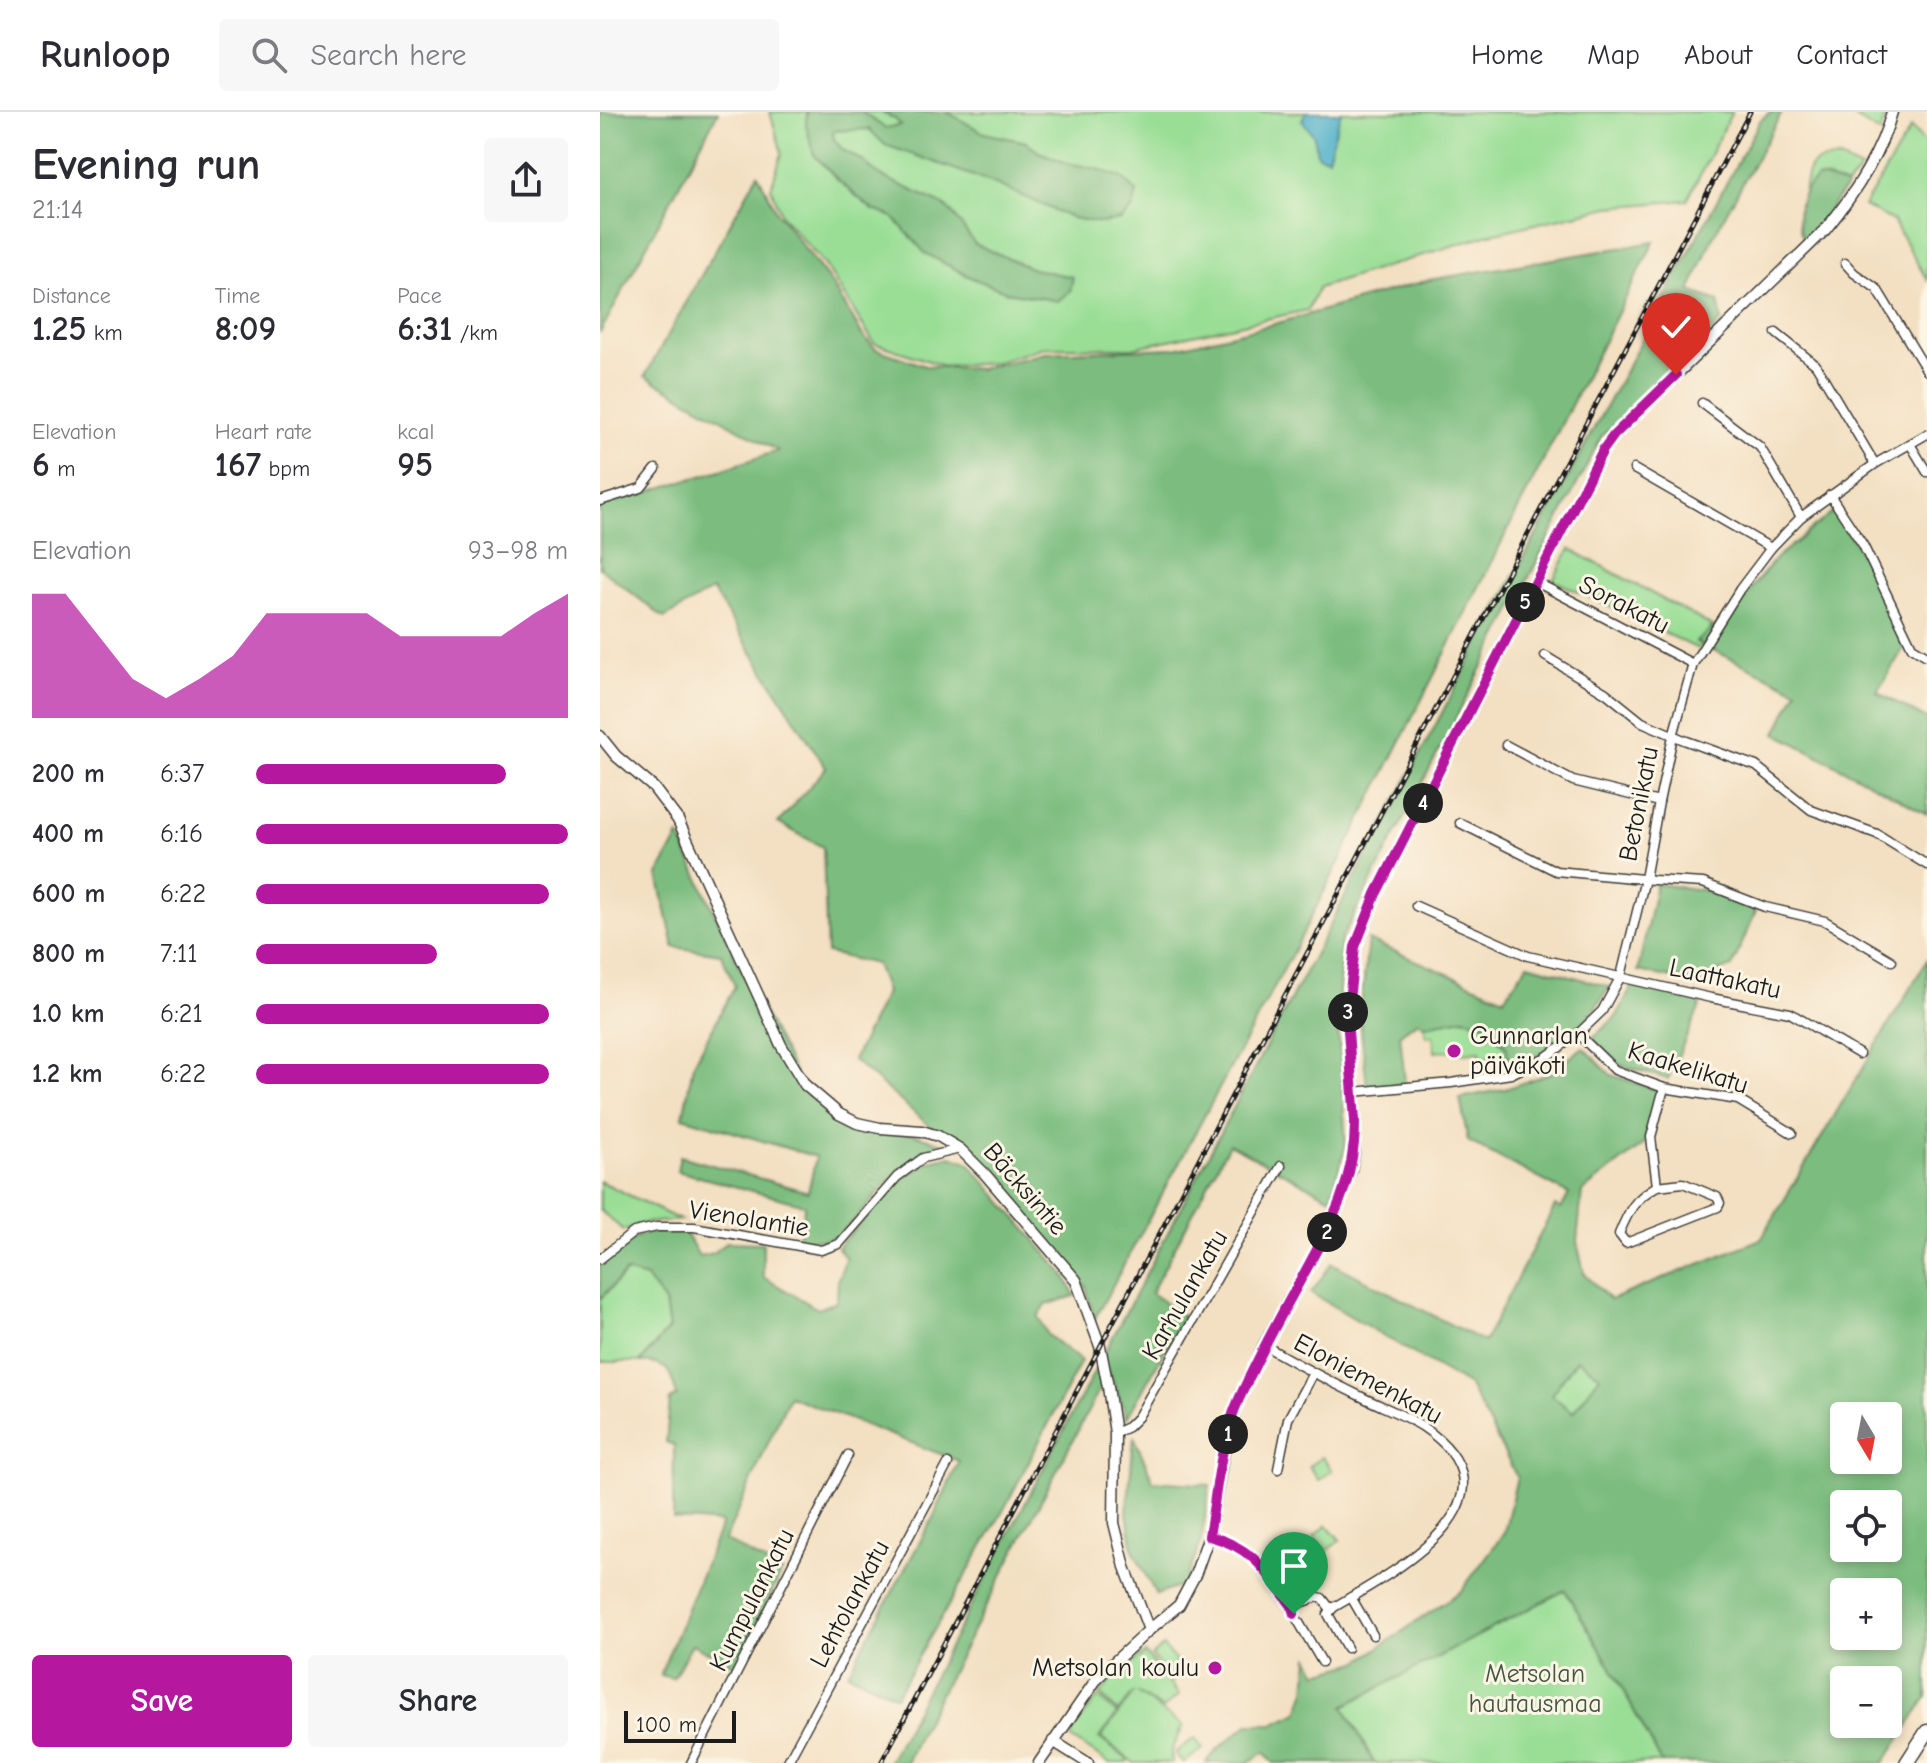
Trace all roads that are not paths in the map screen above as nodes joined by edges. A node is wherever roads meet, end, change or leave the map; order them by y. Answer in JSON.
{"nodes":[{"id":1,"x":1892,"y":112,"type":"edge"},
{"id":2,"x":1845,"y":263,"type":"dead end"},
{"id":3,"x":1776,"y":333,"type":"dead end"},
{"id":4,"x":1927,"y":371,"type":"edge"},
{"id":5,"x":1702,"y":403,"type":"dead end"},
{"id":6,"x":1927,"y":434,"type":"edge"},
{"id":7,"x":1910,"y":444,"type":"junction"},
{"id":8,"x":1875,"y":464,"type":"junction"},
{"id":9,"x":656,"y":469,"type":"dead end"},
{"id":10,"x":1634,"y":469,"type":"dead end"},
{"id":11,"x":1927,"y":472,"type":"edge"},
{"id":12,"x":1830,"y":495,"type":"junction"},
{"id":13,"x":600,"y":501,"type":"edge"},
{"id":14,"x":1801,"y":517,"type":"junction"},
{"id":15,"x":1771,"y":548,"type":"junction"},
{"id":16,"x":1536,"y":582,"type":"junction"},
{"id":17,"x":1545,"y":656,"type":"dead end"},
{"id":18,"x":1927,"y":656,"type":"edge"},
{"id":19,"x":1693,"y":664,"type":"junction"},
{"id":20,"x":600,"y":736,"type":"edge"},
{"id":21,"x":1673,"y":736,"type":"junction"},
{"id":22,"x":1506,"y":745,"type":"dead end"},
{"id":23,"x":1659,"y":802,"type":"junction"},
{"id":24,"x":1460,"y":823,"type":"dead end"},
{"id":25,"x":1927,"y":865,"type":"edge"},
{"id":26,"x":1645,"y":879,"type":"junction"},
{"id":27,"x":1416,"y":906,"type":"dead end"},
{"id":28,"x":1892,"y":961,"type":"dead end"},
{"id":29,"x":1621,"y":976,"type":"junction"},
{"id":30,"x":1578,"y":1034,"type":"junction"},
{"id":31,"x":1859,"y":1054,"type":"dead end"},
{"id":32,"x":1664,"y":1088,"type":"junction"},
{"id":33,"x":1353,"y":1092,"type":"junction"},
{"id":34,"x":1792,"y":1133,"type":"dead end"},
{"id":35,"x":960,"y":1149,"type":"junction"},
{"id":36,"x":1281,"y":1166,"type":"dead end"},
{"id":37,"x":1657,"y":1186,"type":"junction"},
{"id":38,"x":600,"y":1259,"type":"edge"},
{"id":39,"x":1264,"y":1345,"type":"junction"},
{"id":40,"x":1313,"y":1373,"type":"junction"},
{"id":41,"x":1115,"y":1433,"type":"junction"},
{"id":42,"x":848,"y":1455,"type":"dead end"},
{"id":43,"x":948,"y":1464,"type":"dead end"},
{"id":44,"x":1278,"y":1469,"type":"dead end"},
{"id":45,"x":1209,"y":1536,"type":"junction"},
{"id":46,"x":1351,"y":1597,"type":"junction"},
{"id":47,"x":1292,"y":1606,"type":"junction"},
{"id":48,"x":1334,"y":1607,"type":"junction"},
{"id":49,"x":1149,"y":1630,"type":"junction"},
{"id":50,"x":1373,"y":1635,"type":"dead end"},
{"id":51,"x":1347,"y":1648,"type":"dead end"},
{"id":52,"x":1322,"y":1662,"type":"dead end"},
{"id":53,"x":1927,"y":1732,"type":"edge"},
{"id":54,"x":1053,"y":1741,"type":"junction"},
{"id":55,"x":691,"y":1763,"type":"edge"},
{"id":56,"x":787,"y":1763,"type":"edge"},
{"id":57,"x":1039,"y":1763,"type":"edge"},
{"id":58,"x":1088,"y":1763,"type":"edge"},
{"id":59,"x":1907,"y":1763,"type":"edge"}],
"edges":[{"from":1,"to":16,"type":"street"},
{"from":2,"to":4,"type":"street"},
{"from":3,"to":8,"type":"street"},
{"from":5,"to":14,"type":"street"},
{"from":6,"to":7,"type":"street","name":"Betonikatu"},
{"from":7,"to":8,"type":"street","name":"Betonikatu"},
{"from":7,"to":11,"type":"street"},
{"from":8,"to":12,"type":"street","name":"Betonikatu"},
{"from":9,"to":13,"type":"street"},
{"from":10,"to":15,"type":"street"},
{"from":12,"to":14,"type":"street","name":"Betonikatu"},
{"from":12,"to":18,"type":"street"},
{"from":14,"to":15,"type":"street","name":"Betonikatu"},
{"from":15,"to":19,"type":"street","name":"Betonikatu"},
{"from":16,"to":19,"type":"street","name":"Sorakatu"},
{"from":16,"to":33,"type":"street"},
{"from":17,"to":21,"type":"street"},
{"from":19,"to":21,"type":"street","name":"Betonikatu"},
{"from":20,"to":35,"type":"street","name":"Bäcksintie"},
{"from":21,"to":23,"type":"street","name":"Betonikatu"},
{"from":21,"to":25,"type":"street"},
{"from":22,"to":23,"type":"street"},
{"from":23,"to":26,"type":"street","name":"Betonikatu"},
{"from":24,"to":26,"type":"street"},
{"from":26,"to":28,"type":"street"},
{"from":26,"to":29,"type":"street","name":"Betonikatu"},
{"from":27,"to":29,"type":"street","name":"Laattakatu"},
{"from":29,"to":30,"type":"street","name":"Betonikatu"},
{"from":29,"to":31,"type":"street","name":"Laattakatu"},
{"from":30,"to":32,"type":"street","name":"Kaakelikatu"},
{"from":30,"to":33,"type":"street","name":"Betonikatu"},
{"from":32,"to":34,"type":"street","name":"Kaakelikatu"},
{"from":32,"to":37,"type":"street"},
{"from":33,"to":39,"type":"street"},
{"from":35,"to":38,"type":"street","name":"Vienolantie"},
{"from":35,"to":41,"type":"street","name":"Bäcksintie"},
{"from":36,"to":41,"type":"street","name":"Karhulankatu"},
{"from":37,"to":37,"type":"street"},
{"from":39,"to":40,"type":"street","name":"Eloniemenkatu"},
{"from":39,"to":45,"type":"street"},
{"from":40,"to":44,"type":"street"},
{"from":40,"to":46,"type":"street","name":"Eloniemenkatu"},
{"from":41,"to":49,"type":"street","name":"Bäcksintie"},
{"from":42,"to":55,"type":"street","name":"Kumpulankatu"},
{"from":43,"to":56,"type":"street","name":"Lehtolankatu"},
{"from":45,"to":47,"type":"street"},
{"from":45,"to":49,"type":"street"},
{"from":46,"to":48,"type":"street","name":"Eloniemenkatu"},
{"from":46,"to":50,"type":"street"},
{"from":47,"to":48,"type":"street"},
{"from":47,"to":52,"type":"street"},
{"from":48,"to":51,"type":"street"},
{"from":49,"to":54,"type":"street"},
{"from":53,"to":59,"type":"highway"},
{"from":54,"to":57,"type":"street"},
{"from":54,"to":58,"type":"street"}]}
